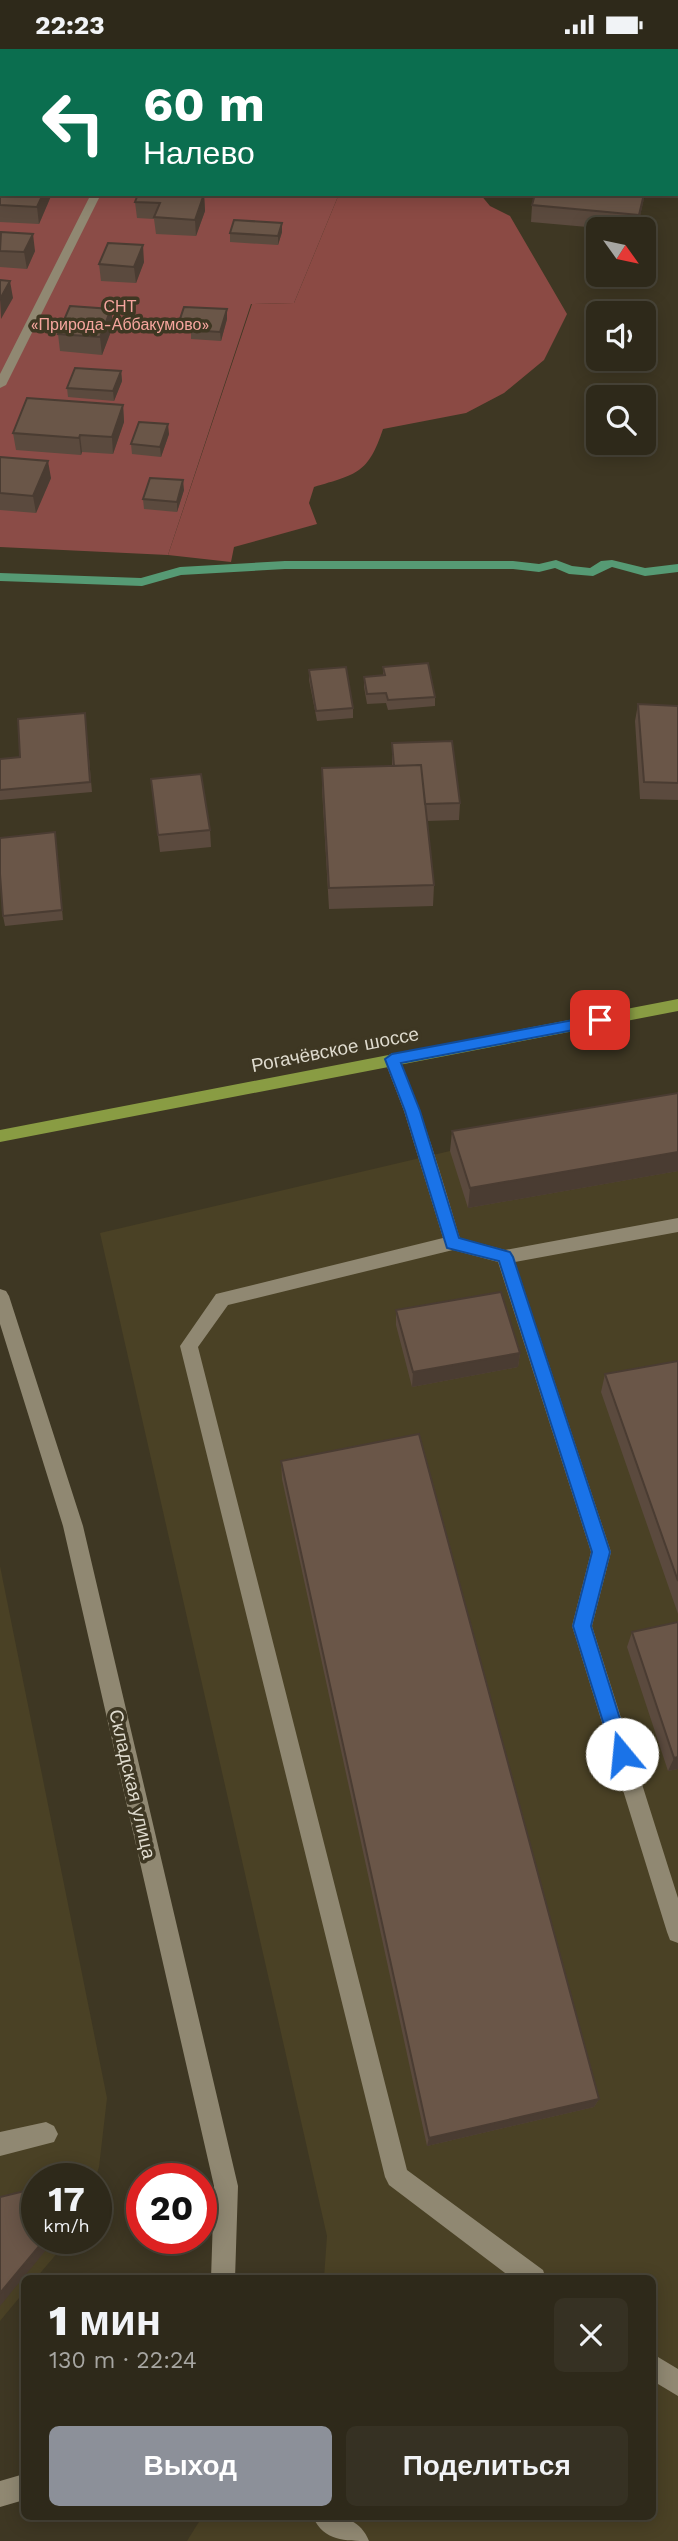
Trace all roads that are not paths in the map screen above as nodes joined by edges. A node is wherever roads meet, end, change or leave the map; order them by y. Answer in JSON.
{"nodes":[{"id":1,"x":95,"y":196,"type":"edge"},
{"id":2,"x":0,"y":385,"type":"edge"},
{"id":3,"x":678,"y":1005,"type":"edge"},
{"id":4,"x":392,"y":1059,"type":"junction"},
{"id":5,"x":0,"y":1136,"type":"edge"},
{"id":6,"x":678,"y":1226,"type":"edge"},
{"id":7,"x":453,"y":1243,"type":"junction"},
{"id":8,"x":505,"y":1257,"type":"junction"},
{"id":9,"x":0,"y":1296,"type":"edge"},
{"id":10,"x":678,"y":1932,"type":"edge"},
{"id":11,"x":46,"y":2134,"type":"dead end"},
{"id":12,"x":0,"y":2144,"type":"edge"},
{"id":13,"x":223,"y":2275,"type":"edge"},
{"id":14,"x":529,"y":2275,"type":"edge"},
{"id":15,"x":656,"y":2368,"type":"edge"},
{"id":16,"x":678,"y":2385,"type":"edge"},
{"id":17,"x":21,"y":2488,"type":"edge"},
{"id":18,"x":0,"y":2494,"type":"edge"},
{"id":19,"x":330,"y":2520,"type":"edge"},
{"id":20,"x":356,"y":2541,"type":"edge"}],
"edges":[{"from":1,"to":2,"type":"street"},
{"from":3,"to":4,"type":"main road","name":"Рогачёвское шоссе"},
{"from":4,"to":5,"type":"main road","name":"Рогачёвское шоссе"},
{"from":4,"to":7,"type":"street"},
{"from":6,"to":8,"type":"street"},
{"from":7,"to":8,"type":"street"},
{"from":7,"to":14,"type":"street"},
{"from":8,"to":10,"type":"street"},
{"from":9,"to":13,"type":"street","name":"Складская улица"},
{"from":11,"to":12,"type":"street"},
{"from":15,"to":16,"type":"street"},
{"from":17,"to":18,"type":"street"},
{"from":19,"to":20,"type":"street"}]}
